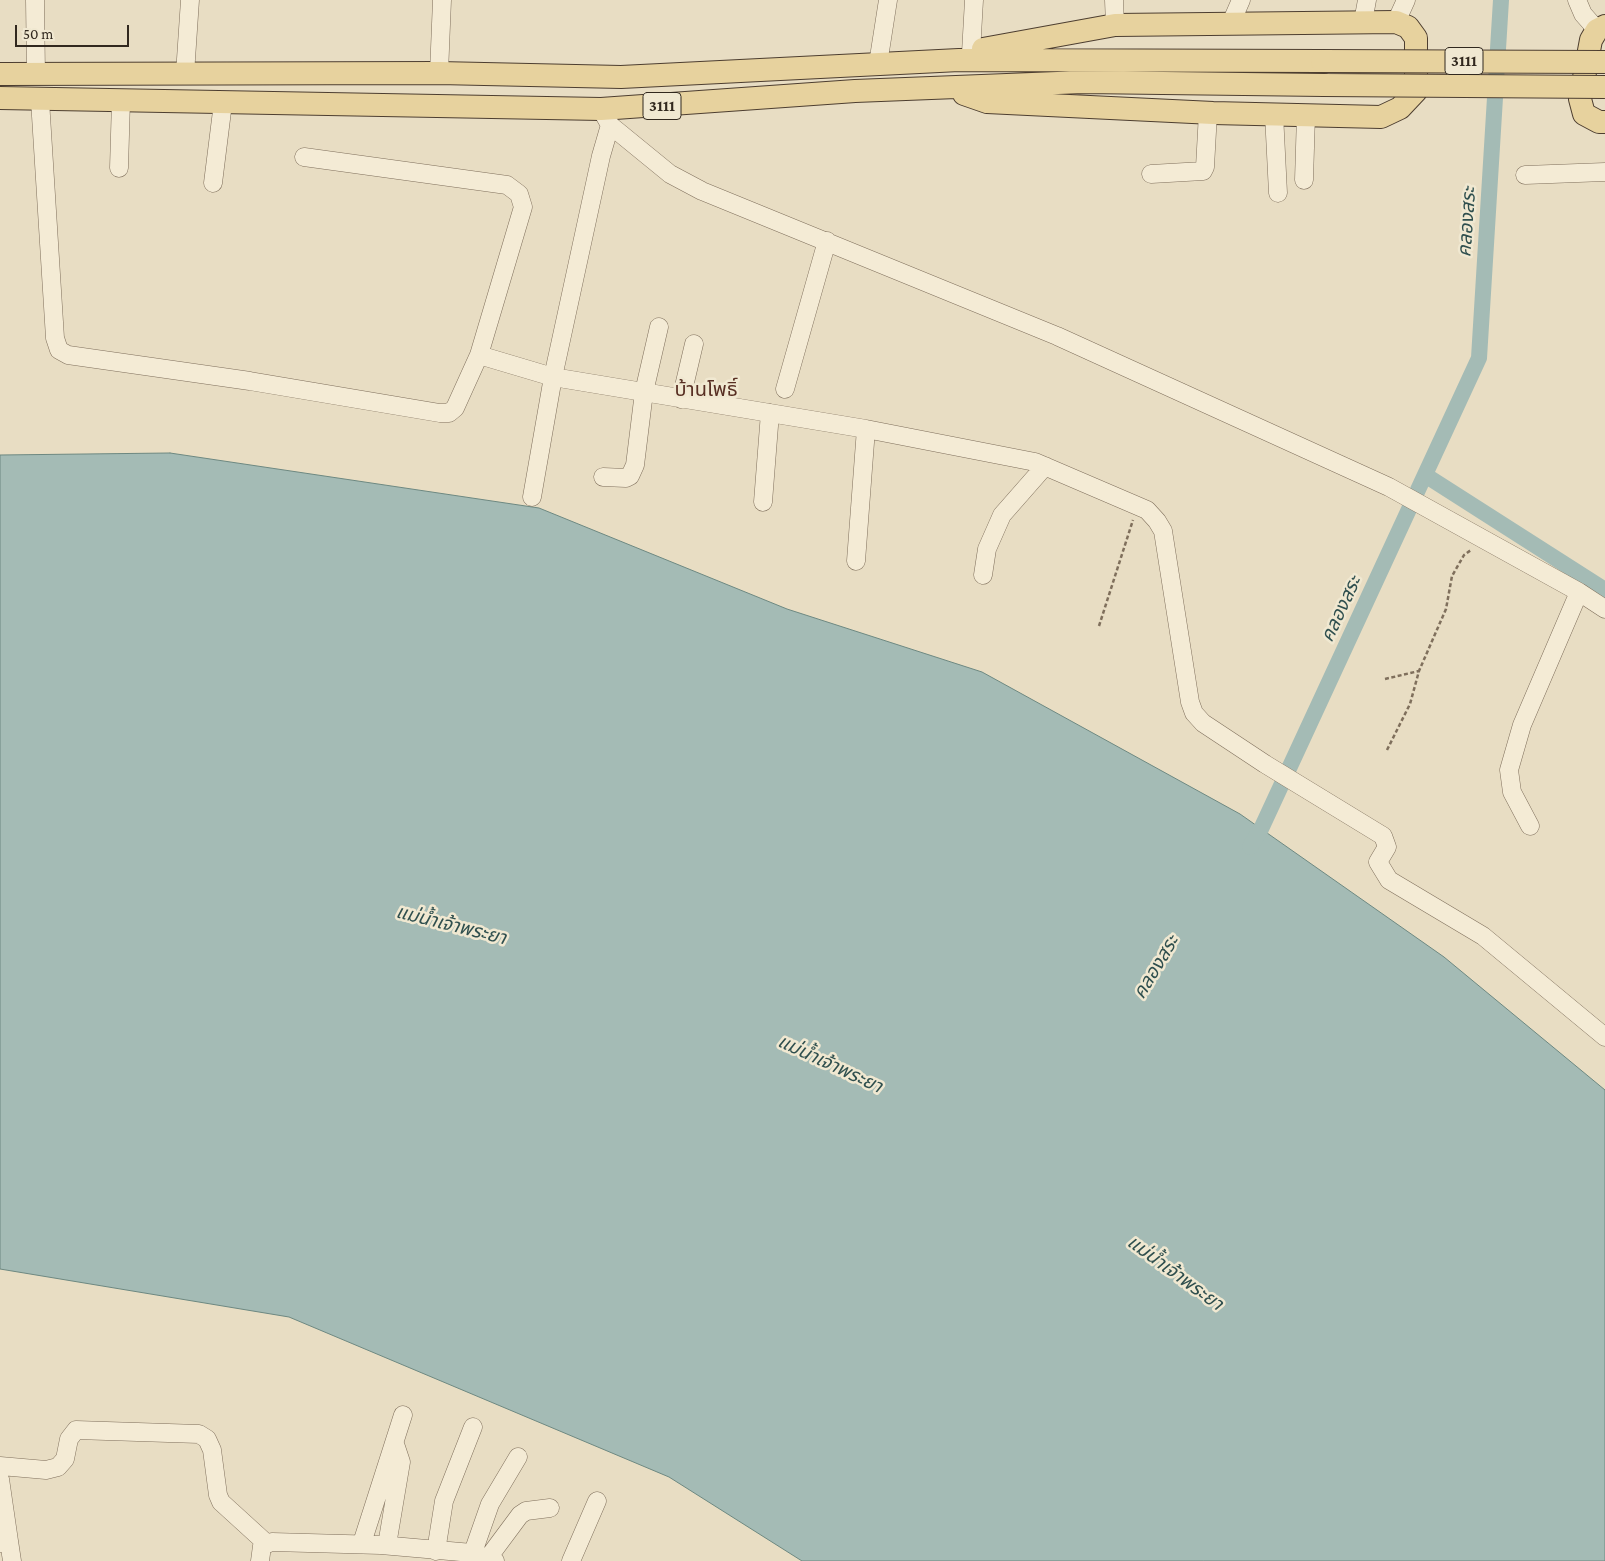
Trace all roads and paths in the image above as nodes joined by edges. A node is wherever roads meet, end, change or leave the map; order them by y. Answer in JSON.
{"nodes":[{"id":1,"x":35,"y":0,"type":"edge"},
{"id":2,"x":190,"y":0,"type":"edge"},
{"id":3,"x":442,"y":0,"type":"edge"},
{"id":4,"x":888,"y":0,"type":"edge"},
{"id":5,"x":974,"y":0,"type":"edge"},
{"id":6,"x":1114,"y":0,"type":"edge"},
{"id":7,"x":1241,"y":0,"type":"edge"},
{"id":8,"x":1367,"y":0,"type":"edge"},
{"id":9,"x":1406,"y":0,"type":"edge"},
{"id":10,"x":1577,"y":0,"type":"edge"},
{"id":11,"x":1363,"y":22,"type":"junction"},
{"id":12,"x":1396,"y":22,"type":"junction"},
{"id":13,"x":1231,"y":24,"type":"junction"},
{"id":14,"x":1115,"y":25,"type":"junction"},
{"id":15,"x":1601,"y":28,"type":"edge"},
{"id":16,"x":965,"y":57,"type":"junction"},
{"id":17,"x":1605,"y":62,"type":"edge"},
{"id":18,"x":878,"y":64,"type":"junction"},
{"id":19,"x":439,"y":73,"type":"junction"},
{"id":20,"x":0,"y":74,"type":"edge"},
{"id":21,"x":36,"y":74,"type":"junction"},
{"id":22,"x":184,"y":74,"type":"junction"},
{"id":23,"x":1605,"y":87,"type":"edge"},
{"id":24,"x":946,"y":88,"type":"junction"},
{"id":25,"x":0,"y":98,"type":"edge"},
{"id":26,"x":40,"y":100,"type":"junction"},
{"id":27,"x":121,"y":100,"type":"junction"},
{"id":28,"x":223,"y":102,"type":"junction"},
{"id":29,"x":1208,"y":113,"type":"junction"},
{"id":30,"x":1274,"y":114,"type":"junction"},
{"id":31,"x":1306,"y":115,"type":"junction"},
{"id":32,"x":606,"y":117,"type":"junction"},
{"id":33,"x":1605,"y":122,"type":"edge"},
{"id":34,"x":304,"y":157,"type":"dead end"},
{"id":35,"x":119,"y":168,"type":"dead end"},
{"id":36,"x":1605,"y":172,"type":"edge"},
{"id":37,"x":1150,"y":174,"type":"dead end"},
{"id":38,"x":1525,"y":175,"type":"dead end"},
{"id":39,"x":1304,"y":180,"type":"dead end"},
{"id":40,"x":213,"y":183,"type":"dead end"},
{"id":41,"x":1278,"y":193,"type":"dead end"},
{"id":42,"x":827,"y":241,"type":"junction"},
{"id":43,"x":659,"y":327,"type":"dead end"},
{"id":44,"x":694,"y":344,"type":"dead end"},
{"id":45,"x":479,"y":356,"type":"junction"},
{"id":46,"x":554,"y":377,"type":"junction"},
{"id":47,"x":785,"y":389,"type":"dead end"},
{"id":48,"x":644,"y":392,"type":"junction"},
{"id":49,"x":681,"y":399,"type":"junction"},
{"id":50,"x":770,"y":413,"type":"junction"},
{"id":51,"x":866,"y":429,"type":"junction"},
{"id":52,"x":1045,"y":466,"type":"junction"},
{"id":53,"x":603,"y":478,"type":"dead end"},
{"id":54,"x":532,"y":497,"type":"dead end"},
{"id":55,"x":763,"y":502,"type":"dead end"},
{"id":56,"x":1137,"y":506,"type":"junction"},
{"id":57,"x":1487,"y":540,"type":"junction"},
{"id":58,"x":856,"y":561,"type":"dead end"},
{"id":59,"x":983,"y":575,"type":"dead end"},
{"id":60,"x":1579,"y":592,"type":"junction"},
{"id":61,"x":1605,"y":609,"type":"edge"},
{"id":62,"x":1100,"y":626,"type":"dead end"},
{"id":63,"x":1419,"y":671,"type":"junction"},
{"id":64,"x":1385,"y":679,"type":"dead end"},
{"id":65,"x":1386,"y":750,"type":"dead end"},
{"id":66,"x":1530,"y":826,"type":"dead end"},
{"id":67,"x":1605,"y":1037,"type":"edge"},
{"id":68,"x":403,"y":1415,"type":"dead end"},
{"id":69,"x":473,"y":1427,"type":"dead end"},
{"id":70,"x":395,"y":1444,"type":"junction"},
{"id":71,"x":518,"y":1457,"type":"dead end"},
{"id":72,"x":0,"y":1466,"type":"edge"},
{"id":73,"x":0,"y":1480,"type":"edge"},
{"id":74,"x":597,"y":1501,"type":"dead end"},
{"id":75,"x":550,"y":1508,"type":"dead end"},
{"id":76,"x":5,"y":1542,"type":"edge"},
{"id":77,"x":266,"y":1543,"type":"junction"},
{"id":78,"x":362,"y":1543,"type":"junction"},
{"id":79,"x":382,"y":1550,"type":"edge"},
{"id":80,"x":436,"y":1551,"type":"junction"},
{"id":81,"x":481,"y":1558,"type":"edge"},
{"id":82,"x":12,"y":1561,"type":"edge"},
{"id":83,"x":260,"y":1561,"type":"edge"},
{"id":84,"x":571,"y":1561,"type":"edge"}],
"edges":[{"from":1,"to":21,"type":"street"},
{"from":2,"to":22,"type":"street"},
{"from":3,"to":19,"type":"street"},
{"from":4,"to":18,"type":"street"},
{"from":5,"to":16,"type":"street"},
{"from":6,"to":14,"type":"street"},
{"from":7,"to":13,"type":"street"},
{"from":8,"to":11,"type":"street"},
{"from":9,"to":12,"type":"street"},
{"from":10,"to":15,"type":"street"},
{"from":11,"to":12,"type":"main road"},
{"from":11,"to":13,"type":"main road"},
{"from":12,"to":31,"type":"main road"},
{"from":13,"to":14,"type":"main road"},
{"from":14,"to":16,"type":"main road"},
{"from":15,"to":33,"type":"main road"},
{"from":16,"to":17,"type":"main road","number":"3111","bridge":true},
{"from":16,"to":18,"type":"main road","number":"3111"},
{"from":18,"to":19,"type":"main road","number":"3111"},
{"from":19,"to":22,"type":"main road","number":"3111"},
{"from":20,"to":21,"type":"main road","number":"3111"},
{"from":21,"to":22,"type":"main road","number":"3111"},
{"from":23,"to":24,"type":"main road","number":"3111","bridge":true},
{"from":24,"to":29,"type":"main road"},
{"from":24,"to":32,"type":"main road","number":"3111"},
{"from":25,"to":26,"type":"main road","number":"3111"},
{"from":26,"to":27,"type":"main road","number":"3111"},
{"from":26,"to":45,"type":"street"},
{"from":27,"to":28,"type":"main road","number":"3111"},
{"from":27,"to":35,"type":"street"},
{"from":28,"to":32,"type":"main road","number":"3111"},
{"from":28,"to":40,"type":"street"},
{"from":29,"to":30,"type":"main road"},
{"from":29,"to":37,"type":"street"},
{"from":30,"to":31,"type":"main road"},
{"from":30,"to":41,"type":"street"},
{"from":31,"to":39,"type":"street"},
{"from":32,"to":42,"type":"street"},
{"from":32,"to":46,"type":"street"},
{"from":34,"to":45,"type":"street"},
{"from":36,"to":38,"type":"street"},
{"from":42,"to":47,"type":"street"},
{"from":42,"to":57,"type":"street"},
{"from":43,"to":48,"type":"street"},
{"from":44,"to":49,"type":"street"},
{"from":45,"to":46,"type":"street"},
{"from":46,"to":48,"type":"street"},
{"from":46,"to":54,"type":"street"},
{"from":48,"to":49,"type":"street"},
{"from":48,"to":53,"type":"street"},
{"from":49,"to":50,"type":"street"},
{"from":50,"to":51,"type":"street"},
{"from":50,"to":55,"type":"street"},
{"from":51,"to":52,"type":"street"},
{"from":51,"to":58,"type":"street"},
{"from":52,"to":56,"type":"street"},
{"from":52,"to":59,"type":"street"},
{"from":56,"to":62,"type":"path"},
{"from":56,"to":67,"type":"street"},
{"from":57,"to":60,"type":"street"},
{"from":57,"to":63,"type":"path"},
{"from":60,"to":61,"type":"street"},
{"from":60,"to":66,"type":"street"},
{"from":63,"to":64,"type":"path"},
{"from":63,"to":65,"type":"path"},
{"from":68,"to":70,"type":"street"},
{"from":69,"to":80,"type":"street"},
{"from":70,"to":78,"type":"street"},
{"from":70,"to":79,"type":"street"},
{"from":71,"to":81,"type":"street"},
{"from":72,"to":77,"type":"street"},
{"from":73,"to":76,"type":"street"},
{"from":74,"to":84,"type":"street"},
{"from":75,"to":81,"type":"street"},
{"from":76,"to":82,"type":"street"},
{"from":77,"to":78,"type":"street"},
{"from":77,"to":83,"type":"street"},
{"from":78,"to":79,"type":"street"},
{"from":79,"to":80,"type":"street"},
{"from":80,"to":81,"type":"street"}]}
